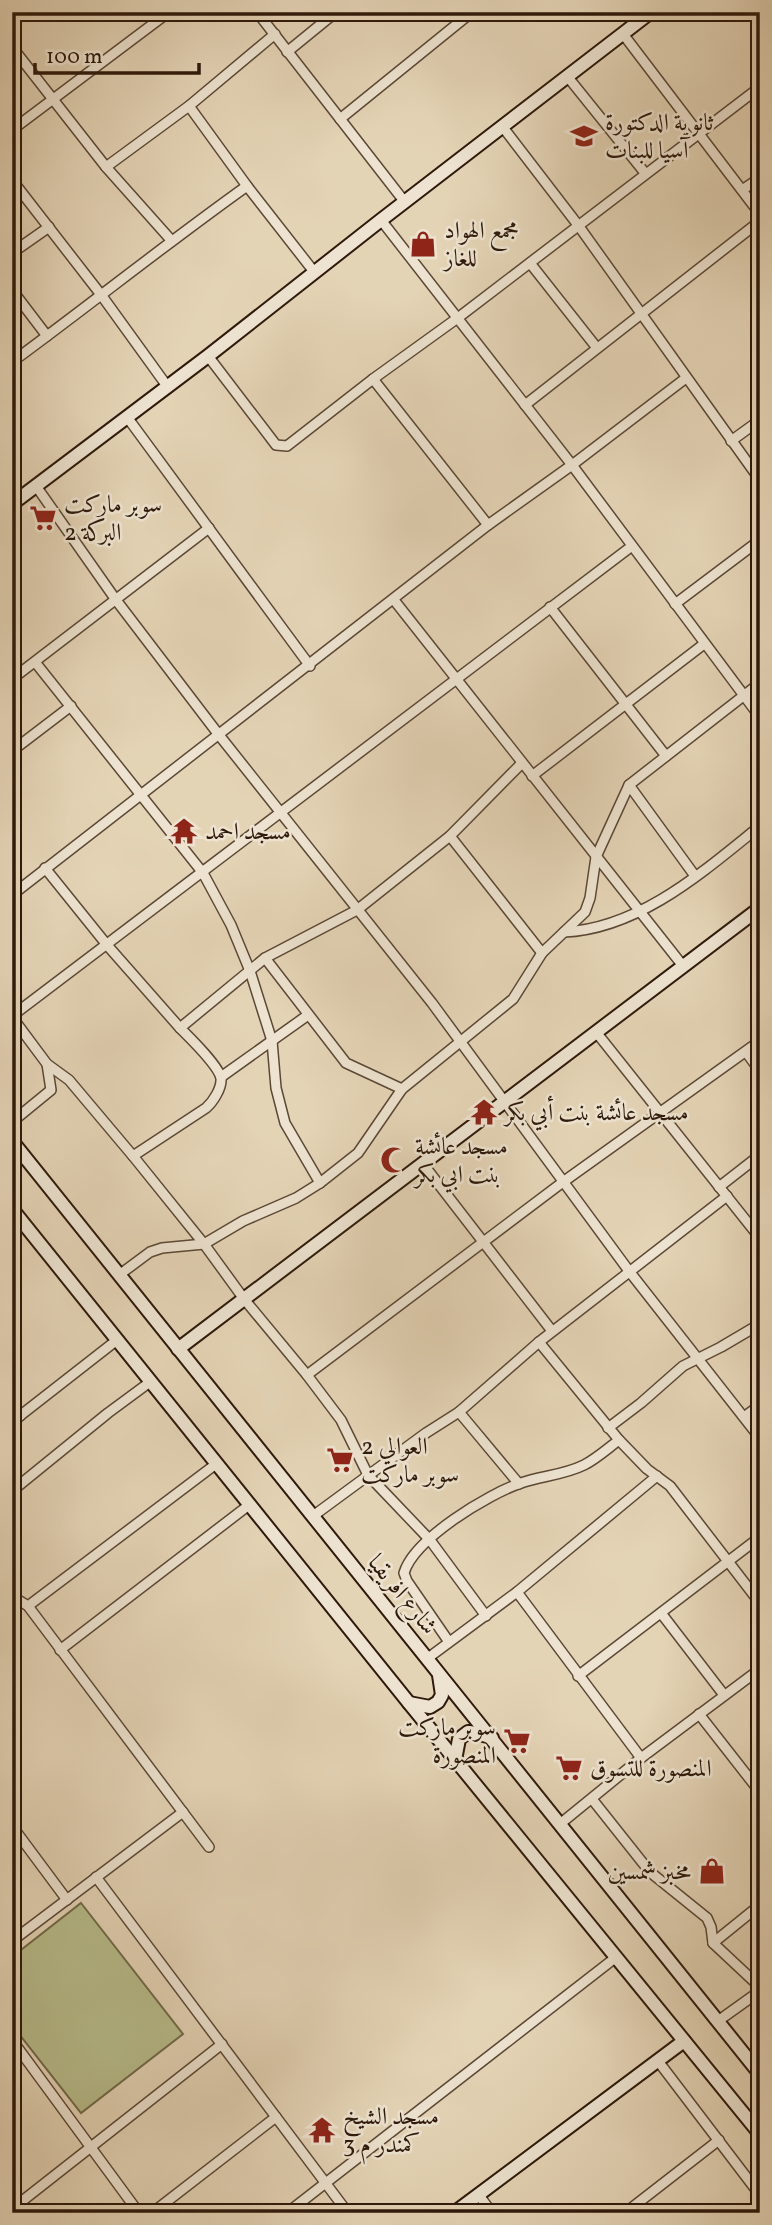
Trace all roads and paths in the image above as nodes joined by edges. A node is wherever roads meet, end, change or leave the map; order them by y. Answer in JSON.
{"nodes":[{"id":1,"x":169,"y":12,"type":"edge"},
{"id":2,"x":257,"y":12,"type":"edge"},
{"id":3,"x":336,"y":12,"type":"edge"},
{"id":4,"x":472,"y":12,"type":"edge"},
{"id":5,"x":651,"y":12,"type":"edge"},
{"id":6,"x":635,"y":17,"type":"edge"},
{"id":7,"x":275,"y":34,"type":"junction"},
{"id":8,"x":623,"y":34,"type":"junction"},
{"id":9,"x":12,"y":47,"type":"edge"},
{"id":10,"x":287,"y":52,"type":"junction"},
{"id":11,"x":567,"y":76,"type":"junction"},
{"id":12,"x":760,"y":87,"type":"edge"},
{"id":13,"x":51,"y":99,"type":"junction"},
{"id":14,"x":189,"y":106,"type":"junction"},
{"id":15,"x":340,"y":119,"type":"junction"},
{"id":16,"x":502,"y":126,"type":"junction"},
{"id":17,"x":12,"y":130,"type":"edge"},
{"id":18,"x":698,"y":132,"type":"junction"},
{"id":19,"x":106,"y":167,"type":"junction"},
{"id":20,"x":645,"y":173,"type":"junction"},
{"id":21,"x":760,"y":178,"type":"edge"},
{"id":22,"x":12,"y":180,"type":"edge"},
{"id":23,"x":247,"y":186,"type":"junction"},
{"id":24,"x":742,"y":190,"type":"junction"},
{"id":25,"x":404,"y":201,"type":"junction"},
{"id":26,"x":760,"y":214,"type":"edge"},
{"id":27,"x":381,"y":219,"type":"junction"},
{"id":28,"x":760,"y":221,"type":"edge"},
{"id":29,"x":578,"y":225,"type":"junction"},
{"id":30,"x":49,"y":227,"type":"junction"},
{"id":31,"x":171,"y":240,"type":"junction"},
{"id":32,"x":12,"y":253,"type":"edge"},
{"id":33,"x":530,"y":263,"type":"junction"},
{"id":34,"x":315,"y":273,"type":"junction"},
{"id":35,"x":12,"y":290,"type":"edge"},
{"id":36,"x":102,"y":296,"type":"junction"},
{"id":37,"x":641,"y":313,"type":"junction"},
{"id":38,"x":459,"y":317,"type":"junction"},
{"id":39,"x":47,"y":336,"type":"junction"},
{"id":40,"x":597,"y":348,"type":"junction"},
{"id":41,"x":208,"y":356,"type":"junction"},
{"id":42,"x":12,"y":362,"type":"edge"},
{"id":43,"x":685,"y":378,"type":"junction"},
{"id":44,"x":373,"y":379,"type":"junction"},
{"id":45,"x":167,"y":386,"type":"junction"},
{"id":46,"x":525,"y":405,"type":"junction"},
{"id":47,"x":127,"y":417,"type":"junction"},
{"id":48,"x":760,"y":420,"type":"edge"},
{"id":49,"x":731,"y":441,"type":"junction"},
{"id":50,"x":572,"y":465,"type":"junction"},
{"id":51,"x":760,"y":480,"type":"edge"},
{"id":52,"x":36,"y":486,"type":"junction"},
{"id":53,"x":12,"y":504,"type":"edge"},
{"id":54,"x":488,"y":525,"type":"junction"},
{"id":55,"x":209,"y":528,"type":"junction"},
{"id":56,"x":760,"y":541,"type":"edge"},
{"id":57,"x":632,"y":546,"type":"junction"},
{"id":58,"x":116,"y":600,"type":"junction"},
{"id":59,"x":394,"y":600,"type":"junction"},
{"id":60,"x":675,"y":604,"type":"junction"},
{"id":61,"x":550,"y":607,"type":"junction"},
{"id":62,"x":704,"y":644,"type":"junction"},
{"id":63,"x":35,"y":662,"type":"junction"},
{"id":64,"x":310,"y":666,"type":"junction"},
{"id":65,"x":12,"y":679,"type":"edge"},
{"id":66,"x":456,"y":679,"type":"junction"},
{"id":67,"x":760,"y":683,"type":"edge"},
{"id":68,"x":743,"y":696,"type":"junction"},
{"id":69,"x":625,"y":704,"type":"junction"},
{"id":70,"x":71,"y":706,"type":"junction"},
{"id":71,"x":760,"y":717,"type":"edge"},
{"id":72,"x":219,"y":735,"type":"junction"},
{"id":73,"x":12,"y":751,"type":"edge"},
{"id":74,"x":666,"y":756,"type":"junction"},
{"id":75,"x":522,"y":763,"type":"junction"},
{"id":76,"x":533,"y":776,"type":"junction"},
{"id":77,"x":629,"y":785,"type":"junction"},
{"id":78,"x":141,"y":793,"type":"junction"},
{"id":79,"x":282,"y":811,"type":"junction"},
{"id":80,"x":760,"y":825,"type":"edge"},
{"id":81,"x":450,"y":835,"type":"junction"},
{"id":82,"x":596,"y":857,"type":"junction"},
{"id":83,"x":45,"y":868,"type":"junction"},
{"id":84,"x":203,"y":873,"type":"junction"},
{"id":85,"x":695,"y":876,"type":"junction"},
{"id":86,"x":12,"y":895,"type":"edge"},
{"id":87,"x":760,"y":908,"type":"edge"},
{"id":88,"x":357,"y":910,"type":"junction"},
{"id":89,"x":641,"y":913,"type":"junction"},
{"id":90,"x":564,"y":932,"type":"junction"},
{"id":91,"x":107,"y":945,"type":"junction"},
{"id":92,"x":542,"y":954,"type":"junction"},
{"id":93,"x":265,"y":958,"type":"junction"},
{"id":94,"x":683,"y":966,"type":"junction"},
{"id":95,"x":250,"y":971,"type":"junction"},
{"id":96,"x":308,"y":1014,"type":"junction"},
{"id":97,"x":12,"y":1017,"type":"edge"},
{"id":98,"x":180,"y":1028,"type":"junction"},
{"id":99,"x":596,"y":1032,"type":"junction"},
{"id":100,"x":272,"y":1041,"type":"junction"},
{"id":101,"x":760,"y":1041,"type":"edge"},
{"id":102,"x":460,"y":1044,"type":"junction"},
{"id":103,"x":746,"y":1052,"type":"junction"},
{"id":104,"x":47,"y":1064,"type":"junction"},
{"id":105,"x":760,"y":1071,"type":"edge"},
{"id":106,"x":220,"y":1077,"type":"junction"},
{"id":107,"x":402,"y":1089,"type":"junction"},
{"id":108,"x":503,"y":1102,"type":"junction"},
{"id":109,"x":660,"y":1112,"type":"junction"},
{"id":110,"x":12,"y":1127,"type":"edge"},
{"id":111,"x":12,"y":1140,"type":"edge"},
{"id":112,"x":133,"y":1156,"type":"junction"},
{"id":113,"x":760,"y":1156,"type":"edge"},
{"id":114,"x":423,"y":1164,"type":"junction"},
{"id":115,"x":563,"y":1182,"type":"junction"},
{"id":116,"x":320,"y":1183,"type":"junction"},
{"id":117,"x":719,"y":1187,"type":"junction"},
{"id":118,"x":727,"y":1196,"type":"junction"},
{"id":119,"x":12,"y":1209,"type":"edge"},
{"id":120,"x":760,"y":1238,"type":"edge"},
{"id":121,"x":483,"y":1241,"type":"junction"},
{"id":122,"x":204,"y":1244,"type":"junction"},
{"id":123,"x":629,"y":1271,"type":"junction"},
{"id":124,"x":119,"y":1275,"type":"junction"},
{"id":125,"x":244,"y":1299,"type":"junction"},
{"id":126,"x":760,"y":1324,"type":"edge"},
{"id":127,"x":552,"y":1331,"type":"junction"},
{"id":128,"x":117,"y":1340,"type":"junction"},
{"id":129,"x":538,"y":1342,"type":"junction"},
{"id":130,"x":178,"y":1349,"type":"junction"},
{"id":131,"x":697,"y":1358,"type":"junction"},
{"id":132,"x":307,"y":1375,"type":"junction"},
{"id":133,"x":150,"y":1382,"type":"junction"},
{"id":134,"x":760,"y":1405,"type":"edge"},
{"id":135,"x":12,"y":1406,"type":"edge"},
{"id":136,"x":459,"y":1412,"type":"junction"},
{"id":137,"x":744,"y":1418,"type":"junction"},
{"id":138,"x":16,"y":1419,"type":"edge"},
{"id":139,"x":608,"y":1428,"type":"junction"},
{"id":140,"x":760,"y":1438,"type":"edge"},
{"id":141,"x":619,"y":1440,"type":"junction"},
{"id":142,"x":216,"y":1464,"type":"junction"},
{"id":143,"x":368,"y":1475,"type":"junction"},
{"id":144,"x":657,"y":1476,"type":"junction"},
{"id":145,"x":519,"y":1484,"type":"junction"},
{"id":146,"x":12,"y":1490,"type":"edge"},
{"id":147,"x":249,"y":1505,"type":"junction"},
{"id":148,"x":313,"y":1516,"type":"junction"},
{"id":149,"x":760,"y":1537,"type":"edge"},
{"id":150,"x":430,"y":1541,"type":"junction"},
{"id":151,"x":727,"y":1561,"type":"junction"},
{"id":152,"x":517,"y":1592,"type":"junction"},
{"id":153,"x":760,"y":1603,"type":"edge"},
{"id":154,"x":28,"y":1606,"type":"junction"},
{"id":155,"x":12,"y":1607,"type":"edge"},
{"id":156,"x":661,"y":1613,"type":"junction"},
{"id":157,"x":486,"y":1616,"type":"junction"},
{"id":158,"x":450,"y":1642,"type":"junction"},
{"id":159,"x":60,"y":1650,"type":"junction"},
{"id":160,"x":428,"y":1658,"type":"junction"},
{"id":161,"x":760,"y":1669,"type":"edge"},
{"id":162,"x":439,"y":1673,"type":"junction"},
{"id":163,"x":578,"y":1676,"type":"junction"},
{"id":164,"x":724,"y":1695,"type":"junction"},
{"id":165,"x":409,"y":1703,"type":"junction"},
{"id":166,"x":699,"y":1714,"type":"junction"},
{"id":167,"x":492,"y":1738,"type":"junction"},
{"id":168,"x":641,"y":1758,"type":"junction"},
{"id":169,"x":455,"y":1760,"type":"junction"},
{"id":170,"x":760,"y":1792,"type":"edge"},
{"id":171,"x":592,"y":1799,"type":"junction"},
{"id":172,"x":183,"y":1812,"type":"junction"},
{"id":173,"x":560,"y":1824,"type":"junction"},
{"id":174,"x":13,"y":1827,"type":"edge"},
{"id":175,"x":209,"y":1847,"type":"dead end"},
{"id":176,"x":96,"y":1877,"type":"junction"},
{"id":177,"x":67,"y":1900,"type":"junction"},
{"id":178,"x":760,"y":1905,"type":"edge"},
{"id":179,"x":12,"y":1941,"type":"edge"},
{"id":180,"x":713,"y":1943,"type":"junction"},
{"id":181,"x":615,"y":1958,"type":"junction"},
{"id":182,"x":760,"y":1989,"type":"edge"},
{"id":183,"x":718,"y":2021,"type":"junction"},
{"id":184,"x":12,"y":2040,"type":"edge"},
{"id":185,"x":684,"y":2041,"type":"junction"},
{"id":186,"x":222,"y":2044,"type":"junction"},
{"id":187,"x":658,"y":2061,"type":"junction"},
{"id":188,"x":760,"y":2074,"type":"edge"},
{"id":189,"x":276,"y":2117,"type":"junction"},
{"id":190,"x":760,"y":2134,"type":"edge"},
{"id":191,"x":719,"y":2140,"type":"junction"},
{"id":192,"x":89,"y":2148,"type":"junction"},
{"id":193,"x":326,"y":2183,"type":"junction"},
{"id":194,"x":478,"y":2194,"type":"junction"},
{"id":195,"x":760,"y":2194,"type":"edge"},
{"id":196,"x":12,"y":2208,"type":"edge"},
{"id":197,"x":139,"y":2213,"type":"edge"},
{"id":198,"x":152,"y":2213,"type":"edge"},
{"id":199,"x":287,"y":2213,"type":"edge"},
{"id":200,"x":348,"y":2213,"type":"edge"},
{"id":201,"x":454,"y":2213,"type":"edge"},
{"id":202,"x":492,"y":2213,"type":"edge"},
{"id":203,"x":625,"y":2213,"type":"edge"}],
"edges":[{"from":1,"to":13,"type":"street"},
{"from":2,"to":7,"type":"street"},
{"from":3,"to":10,"type":"street"},
{"from":4,"to":15,"type":"street"},
{"from":5,"to":6,"type":"street"},
{"from":6,"to":8,"type":"street"},
{"from":7,"to":10,"type":"street"},
{"from":7,"to":14,"type":"street"},
{"from":8,"to":11,"type":"street"},
{"from":8,"to":18,"type":"street"},
{"from":9,"to":13,"type":"street"},
{"from":10,"to":15,"type":"street"},
{"from":11,"to":16,"type":"street"},
{"from":11,"to":20,"type":"street"},
{"from":12,"to":18,"type":"street"},
{"from":13,"to":17,"type":"street"},
{"from":13,"to":19,"type":"street"},
{"from":14,"to":19,"type":"street"},
{"from":14,"to":23,"type":"street"},
{"from":15,"to":25,"type":"street"},
{"from":16,"to":25,"type":"street"},
{"from":16,"to":29,"type":"street"},
{"from":18,"to":20,"type":"street"},
{"from":18,"to":24,"type":"street"},
{"from":19,"to":31,"type":"street"},
{"from":20,"to":29,"type":"street"},
{"from":21,"to":24,"type":"street"},
{"from":22,"to":30,"type":"street"},
{"from":23,"to":31,"type":"street"},
{"from":23,"to":34,"type":"street"},
{"from":24,"to":26,"type":"street"},
{"from":25,"to":27,"type":"street"},
{"from":27,"to":34,"type":"street"},
{"from":27,"to":38,"type":"street"},
{"from":28,"to":37,"type":"street"},
{"from":29,"to":33,"type":"street"},
{"from":29,"to":37,"type":"street"},
{"from":30,"to":32,"type":"street"},
{"from":30,"to":36,"type":"street"},
{"from":31,"to":36,"type":"street"},
{"from":33,"to":38,"type":"street"},
{"from":33,"to":40,"type":"street"},
{"from":34,"to":41,"type":"street"},
{"from":35,"to":39,"type":"street"},
{"from":36,"to":39,"type":"street"},
{"from":36,"to":45,"type":"street"},
{"from":37,"to":40,"type":"street"},
{"from":37,"to":43,"type":"street"},
{"from":38,"to":44,"type":"street"},
{"from":38,"to":46,"type":"street"},
{"from":39,"to":42,"type":"street"},
{"from":40,"to":46,"type":"street"},
{"from":41,"to":44,"type":"street"},
{"from":41,"to":45,"type":"street"},
{"from":43,"to":49,"type":"street"},
{"from":43,"to":50,"type":"street"},
{"from":44,"to":54,"type":"street"},
{"from":45,"to":47,"type":"street"},
{"from":46,"to":50,"type":"street"},
{"from":47,"to":52,"type":"street"},
{"from":47,"to":55,"type":"street"},
{"from":48,"to":49,"type":"street"},
{"from":49,"to":51,"type":"street"},
{"from":50,"to":54,"type":"street"},
{"from":50,"to":57,"type":"street"},
{"from":52,"to":53,"type":"street"},
{"from":52,"to":58,"type":"street"},
{"from":54,"to":59,"type":"street"},
{"from":55,"to":58,"type":"street"},
{"from":55,"to":64,"type":"street"},
{"from":56,"to":60,"type":"street"},
{"from":57,"to":60,"type":"street"},
{"from":57,"to":61,"type":"street"},
{"from":58,"to":63,"type":"street"},
{"from":58,"to":72,"type":"street"},
{"from":59,"to":64,"type":"street"},
{"from":59,"to":66,"type":"street"},
{"from":60,"to":62,"type":"street"},
{"from":61,"to":66,"type":"street"},
{"from":61,"to":69,"type":"street"},
{"from":62,"to":68,"type":"street"},
{"from":62,"to":69,"type":"street"},
{"from":63,"to":65,"type":"street"},
{"from":63,"to":70,"type":"street"},
{"from":64,"to":72,"type":"street"},
{"from":66,"to":75,"type":"street"},
{"from":66,"to":79,"type":"street"},
{"from":67,"to":68,"type":"street"},
{"from":68,"to":71,"type":"street"},
{"from":68,"to":74,"type":"street"},
{"from":69,"to":74,"type":"street"},
{"from":69,"to":76,"type":"street"},
{"from":70,"to":73,"type":"street"},
{"from":70,"to":78,"type":"street"},
{"from":72,"to":78,"type":"street"},
{"from":72,"to":79,"type":"street"},
{"from":74,"to":77,"type":"street"},
{"from":75,"to":76,"type":"street"},
{"from":75,"to":81,"type":"street"},
{"from":76,"to":82,"type":"street"},
{"from":77,"to":82,"type":"street"},
{"from":77,"to":85,"type":"street"},
{"from":78,"to":83,"type":"street"},
{"from":78,"to":84,"type":"street"},
{"from":79,"to":84,"type":"street"},
{"from":79,"to":88,"type":"street"},
{"from":80,"to":85,"type":"street"},
{"from":81,"to":88,"type":"street"},
{"from":81,"to":92,"type":"street"},
{"from":82,"to":89,"type":"street"},
{"from":82,"to":90,"type":"street"},
{"from":83,"to":86,"type":"street"},
{"from":83,"to":91,"type":"street"},
{"from":84,"to":91,"type":"street"},
{"from":84,"to":95,"type":"street"},
{"from":85,"to":89,"type":"street"},
{"from":87,"to":94,"type":"street"},
{"from":88,"to":93,"type":"street"},
{"from":88,"to":102,"type":"street"},
{"from":89,"to":90,"type":"street"},
{"from":89,"to":94,"type":"street"},
{"from":90,"to":92,"type":"street"},
{"from":91,"to":97,"type":"street"},
{"from":91,"to":98,"type":"street"},
{"from":92,"to":102,"type":"street"},
{"from":93,"to":95,"type":"street"},
{"from":93,"to":96,"type":"street"},
{"from":94,"to":99,"type":"street"},
{"from":95,"to":98,"type":"street"},
{"from":95,"to":100,"type":"street"},
{"from":96,"to":100,"type":"street"},
{"from":96,"to":107,"type":"street"},
{"from":97,"to":104,"type":"street"},
{"from":98,"to":106,"type":"street"},
{"from":99,"to":108,"type":"street"},
{"from":99,"to":109,"type":"street"},
{"from":100,"to":106,"type":"street"},
{"from":100,"to":116,"type":"street"},
{"from":101,"to":103,"type":"street"},
{"from":102,"to":107,"type":"street"},
{"from":102,"to":108,"type":"street"},
{"from":103,"to":105,"type":"street"},
{"from":103,"to":109,"type":"street"},
{"from":104,"to":110,"type":"street"},
{"from":104,"to":112,"type":"street"},
{"from":106,"to":112,"type":"street"},
{"from":107,"to":116,"type":"street"},
{"from":108,"to":114,"type":"street"},
{"from":108,"to":115,"type":"street"},
{"from":109,"to":115,"type":"street"},
{"from":109,"to":117,"type":"street"},
{"from":111,"to":124,"type":"street","name":"شارع افريقيا"},
{"from":112,"to":122,"type":"street"},
{"from":113,"to":117,"type":"street"},
{"from":114,"to":121,"type":"street"},
{"from":114,"to":125,"type":"street"},
{"from":115,"to":121,"type":"street"},
{"from":115,"to":123,"type":"street"},
{"from":116,"to":122,"type":"street"},
{"from":117,"to":118,"type":"street"},
{"from":118,"to":120,"type":"street"},
{"from":118,"to":123,"type":"street"},
{"from":119,"to":128,"type":"street"},
{"from":121,"to":127,"type":"street"},
{"from":121,"to":132,"type":"street"},
{"from":122,"to":124,"type":"street"},
{"from":122,"to":125,"type":"street"},
{"from":123,"to":127,"type":"street"},
{"from":123,"to":131,"type":"street"},
{"from":124,"to":130,"type":"street","name":"شارع افريقيا"},
{"from":125,"to":130,"type":"street"},
{"from":125,"to":132,"type":"street"},
{"from":126,"to":131,"type":"street"},
{"from":127,"to":129,"type":"street"},
{"from":128,"to":133,"type":"street"},
{"from":128,"to":138,"type":"street"},
{"from":129,"to":136,"type":"street"},
{"from":129,"to":139,"type":"street"},
{"from":130,"to":148,"type":"street","name":"شارع افريقيا"},
{"from":131,"to":137,"type":"street"},
{"from":131,"to":139,"type":"street"},
{"from":132,"to":143,"type":"street"},
{"from":133,"to":142,"type":"street"},
{"from":133,"to":146,"type":"street"},
{"from":134,"to":137,"type":"street"},
{"from":135,"to":138,"type":"street"},
{"from":136,"to":143,"type":"street"},
{"from":136,"to":145,"type":"street"},
{"from":137,"to":140,"type":"street"},
{"from":139,"to":141,"type":"street"},
{"from":141,"to":144,"type":"street"},
{"from":141,"to":145,"type":"street"},
{"from":142,"to":147,"type":"street"},
{"from":142,"to":154,"type":"street"},
{"from":143,"to":148,"type":"street"},
{"from":143,"to":150,"type":"street"},
{"from":144,"to":151,"type":"street"},
{"from":144,"to":152,"type":"street"},
{"from":145,"to":150,"type":"street"},
{"from":147,"to":159,"type":"street"},
{"from":147,"to":165,"type":"street"},
{"from":148,"to":160,"type":"street","name":"شارع افريقيا"},
{"from":149,"to":151,"type":"street"},
{"from":150,"to":157,"type":"street"},
{"from":150,"to":158,"type":"street"},
{"from":151,"to":153,"type":"street"},
{"from":151,"to":156,"type":"street"},
{"from":152,"to":157,"type":"street"},
{"from":152,"to":163,"type":"street"},
{"from":154,"to":155,"type":"street"},
{"from":154,"to":159,"type":"street"},
{"from":156,"to":163,"type":"street"},
{"from":156,"to":164,"type":"street"},
{"from":157,"to":158,"type":"street"},
{"from":158,"to":160,"type":"street"},
{"from":159,"to":172,"type":"street"},
{"from":160,"to":162,"type":"street","name":"شارع افريقيا"},
{"from":161,"to":164,"type":"street"},
{"from":162,"to":165,"type":"street"},
{"from":162,"to":167,"type":"street","name":"شارع افريقيا"},
{"from":163,"to":168,"type":"street"},
{"from":164,"to":166,"type":"street"},
{"from":165,"to":169,"type":"street"},
{"from":166,"to":168,"type":"street"},
{"from":166,"to":170,"type":"street"},
{"from":167,"to":169,"type":"street"},
{"from":167,"to":173,"type":"street","name":"شارع افريقيا"},
{"from":168,"to":171,"type":"street"},
{"from":169,"to":181,"type":"street"},
{"from":171,"to":173,"type":"street"},
{"from":171,"to":180,"type":"street"},
{"from":172,"to":175,"type":"street"},
{"from":172,"to":176,"type":"street"},
{"from":173,"to":183,"type":"street","name":"شارع افريقيا"},
{"from":174,"to":177,"type":"street"},
{"from":176,"to":177,"type":"street"},
{"from":176,"to":186,"type":"street"},
{"from":177,"to":179,"type":"street"},
{"from":178,"to":180,"type":"street"},
{"from":180,"to":182,"type":"street"},
{"from":181,"to":185,"type":"street"},
{"from":181,"to":193,"type":"street"},
{"from":182,"to":183,"type":"street"},
{"from":183,"to":188,"type":"street","name":"شارع افريقيا"},
{"from":184,"to":192,"type":"street"},
{"from":185,"to":187,"type":"street"},
{"from":185,"to":190,"type":"street"},
{"from":186,"to":189,"type":"street"},
{"from":186,"to":192,"type":"street"},
{"from":187,"to":191,"type":"street"},
{"from":187,"to":194,"type":"street"},
{"from":189,"to":193,"type":"street"},
{"from":189,"to":198,"type":"street"},
{"from":191,"to":195,"type":"street"},
{"from":191,"to":203,"type":"street"},
{"from":192,"to":196,"type":"street"},
{"from":192,"to":197,"type":"street"},
{"from":193,"to":199,"type":"street"},
{"from":193,"to":200,"type":"street"},
{"from":194,"to":201,"type":"street"},
{"from":194,"to":202,"type":"street"}]}
